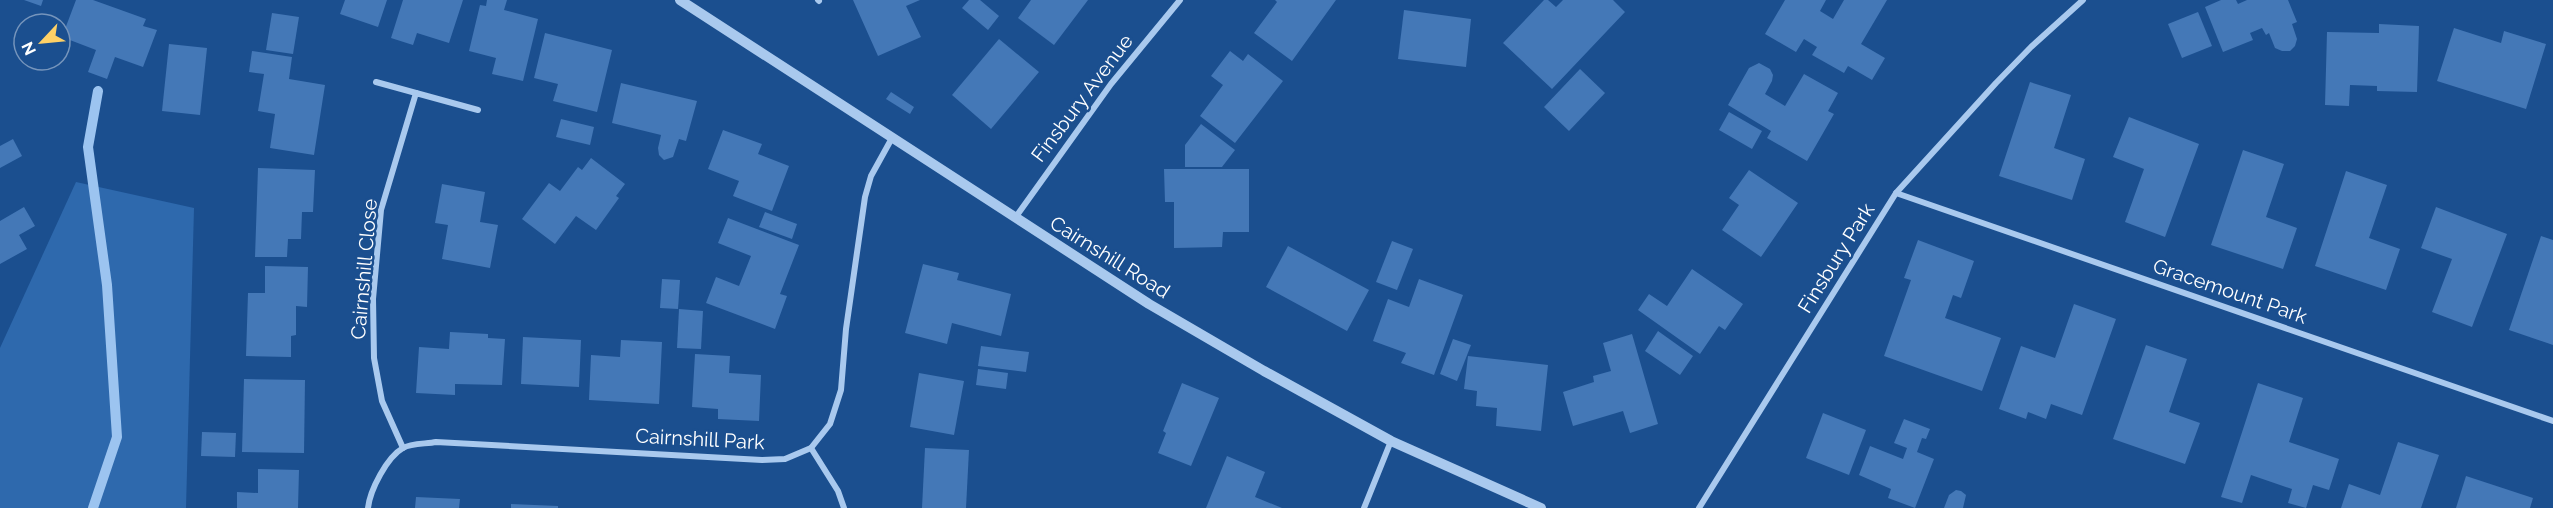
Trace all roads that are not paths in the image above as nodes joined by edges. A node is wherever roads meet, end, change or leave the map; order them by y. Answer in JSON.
{"nodes":[{"id":1,"x":680,"y":0,"type":"edge"},
{"id":2,"x":1180,"y":0,"type":"edge"},
{"id":3,"x":2083,"y":0,"type":"edge"},
{"id":4,"x":376,"y":82,"type":"dead end"},
{"id":5,"x":416,"y":93,"type":"junction"},
{"id":6,"x":478,"y":110,"type":"dead end"},
{"id":7,"x":892,"y":138,"type":"junction"},
{"id":8,"x":1896,"y":194,"type":"junction"},
{"id":9,"x":1015,"y":218,"type":"junction"},
{"id":10,"x":2553,"y":421,"type":"edge"},
{"id":11,"x":1391,"y":441,"type":"junction"},
{"id":12,"x":403,"y":448,"type":"junction"},
{"id":13,"x":811,"y":448,"type":"junction"},
{"id":14,"x":368,"y":508,"type":"edge"},
{"id":15,"x":844,"y":508,"type":"edge"},
{"id":16,"x":1364,"y":508,"type":"edge"},
{"id":17,"x":1541,"y":508,"type":"edge"},
{"id":18,"x":1699,"y":508,"type":"edge"}],
"edges":[{"from":1,"to":7,"type":"street","name":"Cairnshill Road"},
{"from":2,"to":9,"type":"street","name":"Finsbury Avenue"},
{"from":3,"to":8,"type":"street","name":"Finsbury Park"},
{"from":4,"to":5,"type":"street"},
{"from":5,"to":6,"type":"street"},
{"from":5,"to":12,"type":"street","name":"Cairnshill Close"},
{"from":7,"to":9,"type":"street","name":"Cairnshill Road"},
{"from":7,"to":13,"type":"street","name":"Cairnshill Park"},
{"from":8,"to":10,"type":"street","name":"Gracemount Park"},
{"from":8,"to":18,"type":"street","name":"Finsbury Park"},
{"from":9,"to":11,"type":"street","name":"Cairnshill Road"},
{"from":11,"to":16,"type":"street"},
{"from":11,"to":17,"type":"street","name":"Cairnshill Road"},
{"from":12,"to":13,"type":"street","name":"Cairnshill Park"},
{"from":12,"to":14,"type":"street"},
{"from":13,"to":15,"type":"street"}]}
